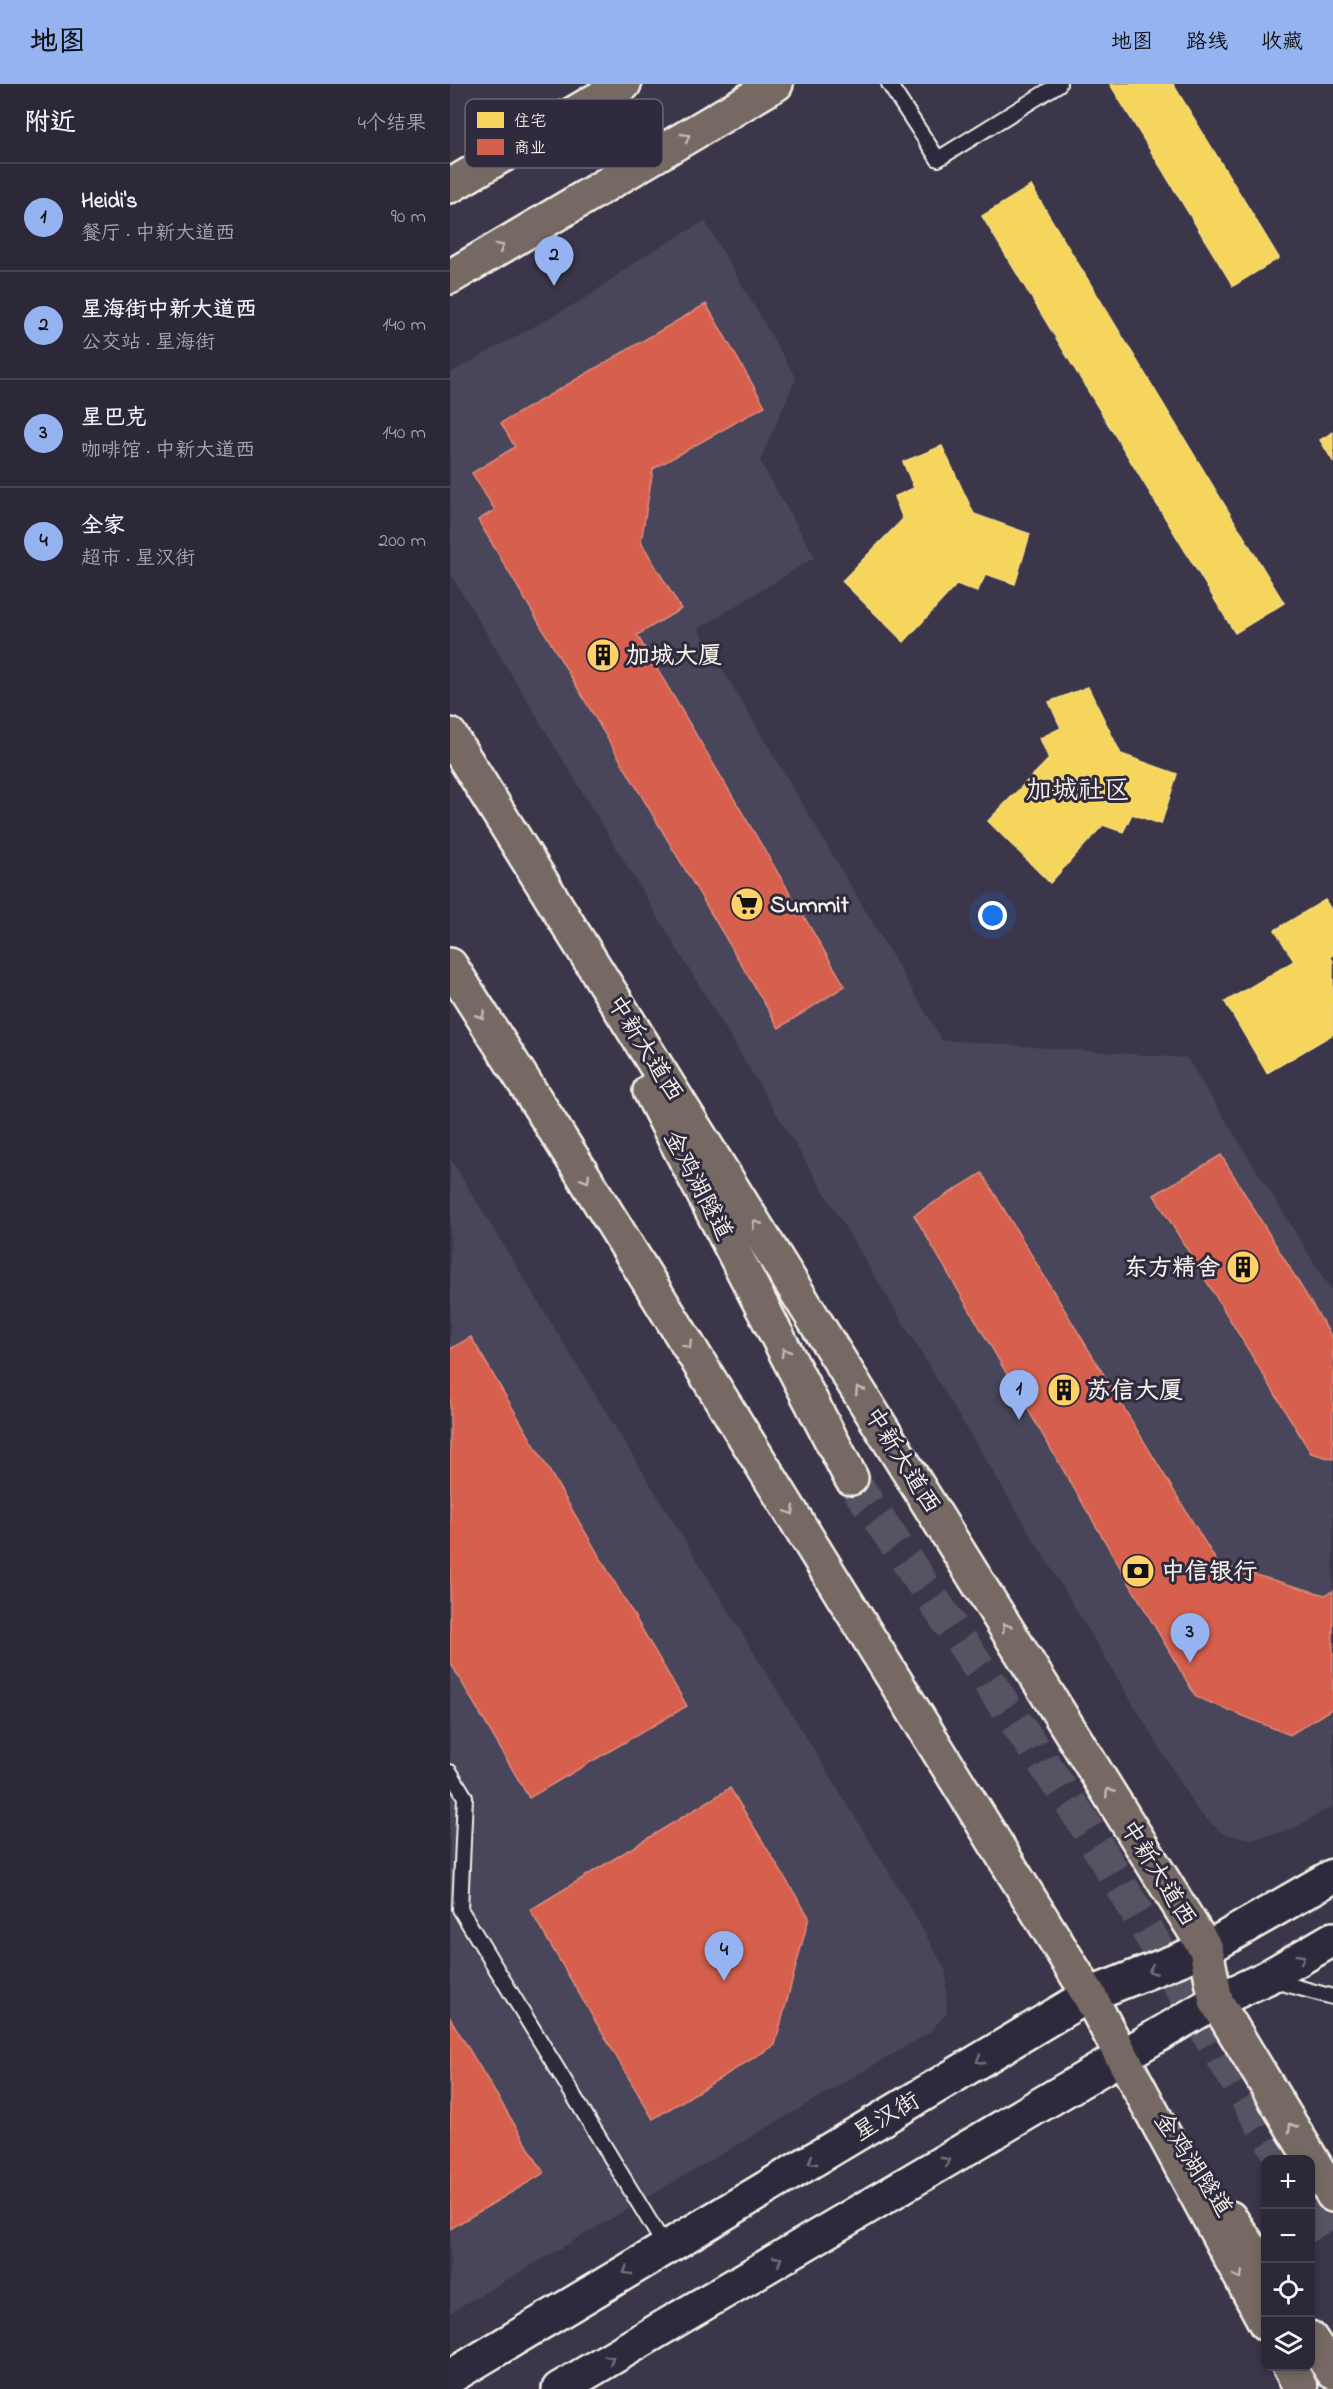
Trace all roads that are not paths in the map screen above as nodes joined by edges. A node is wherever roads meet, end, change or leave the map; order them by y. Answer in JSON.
{"nodes":[{"id":1,"x":624,"y":84,"type":"edge"},
{"id":2,"x":776,"y":84,"type":"edge"},
{"id":3,"x":889,"y":84,"type":"edge"},
{"id":4,"x":1059,"y":84,"type":"edge"},
{"id":5,"x":598,"y":99,"type":"edge"},
{"id":6,"x":663,"y":151,"type":"edge"},
{"id":7,"x":481,"y":168,"type":"edge"},
{"id":8,"x":634,"y":168,"type":"edge"},
{"id":9,"x":450,"y":186,"type":"edge"},
{"id":10,"x":450,"y":277,"type":"edge"},
{"id":11,"x":450,"y":735,"type":"edge"},
{"id":12,"x":529,"y":861,"type":"junction"},
{"id":13,"x":450,"y":965,"type":"edge"},
{"id":14,"x":851,"y":1478,"type":"tunnel mouth"},
{"id":15,"x":450,"y":1772,"type":"edge"},
{"id":16,"x":1333,"y":1876,"type":"edge"},
{"id":17,"x":1333,"y":1939,"type":"edge"},
{"id":18,"x":1206,"y":1949,"type":"junction"},
{"id":19,"x":1266,"y":1978,"type":"junction"},
{"id":20,"x":1089,"y":1995,"type":"junction"},
{"id":21,"x":1333,"y":1997,"type":"edge"},
{"id":22,"x":1216,"y":2001,"type":"junction"},
{"id":23,"x":1122,"y":2058,"type":"junction"},
{"id":24,"x":1333,"y":2195,"type":"edge"},
{"id":25,"x":666,"y":2248,"type":"junction"},
{"id":26,"x":1261,"y":2264,"type":"edge"},
{"id":27,"x":1262,"y":2317,"type":"edge"},
{"id":28,"x":1315,"y":2344,"type":"edge"},
{"id":29,"x":1291,"y":2371,"type":"edge"},
{"id":30,"x":1333,"y":2372,"type":"edge"},
{"id":31,"x":450,"y":2377,"type":"edge"},
{"id":32,"x":559,"y":2389,"type":"edge"},
{"id":33,"x":1301,"y":2389,"type":"edge"}],
"edges":[{"from":1,"to":5,"type":"main road"},
{"from":6,"to":2,"type":"main road","one_way":true},
{"from":3,"to":4,"type":"lane"},
{"from":7,"to":9,"type":"main road"},
{"from":10,"to":8,"type":"main road","one_way":true},
{"from":11,"to":12,"type":"main road","name":"中新大道西"},
{"from":14,"to":12,"type":"main road","name":"金鸡湖隧道","one_way":true},
{"from":18,"to":12,"type":"main road","name":"中新大道西","one_way":true},
{"from":13,"to":20,"type":"main road","one_way":true},
{"from":15,"to":25,"type":"lane"},
{"from":16,"to":18,"type":"main road","name":"星汉街"},
{"from":19,"to":17,"type":"main road","one_way":true},
{"from":18,"to":20,"type":"main road","name":"星汉街","one_way":true},
{"from":18,"to":22,"type":"main road","name":"中新大道西"},
{"from":19,"to":21,"type":"lane"},
{"from":19,"to":22,"type":"main road"},
{"from":20,"to":23,"type":"main road"},
{"from":20,"to":25,"type":"main road","name":"星汉街","one_way":true},
{"from":22,"to":23,"type":"main road"},
{"from":24,"to":22,"type":"main road","name":"中新大道西","one_way":true},
{"from":23,"to":26,"type":"main road","name":"金鸡湖隧道"},
{"from":23,"to":27,"type":"main road","one_way":true},
{"from":32,"to":23,"type":"main road","one_way":true},
{"from":25,"to":31,"type":"main road","name":"星汉街","one_way":true},
{"from":28,"to":30,"type":"main road"},
{"from":29,"to":33,"type":"main road"}]}
